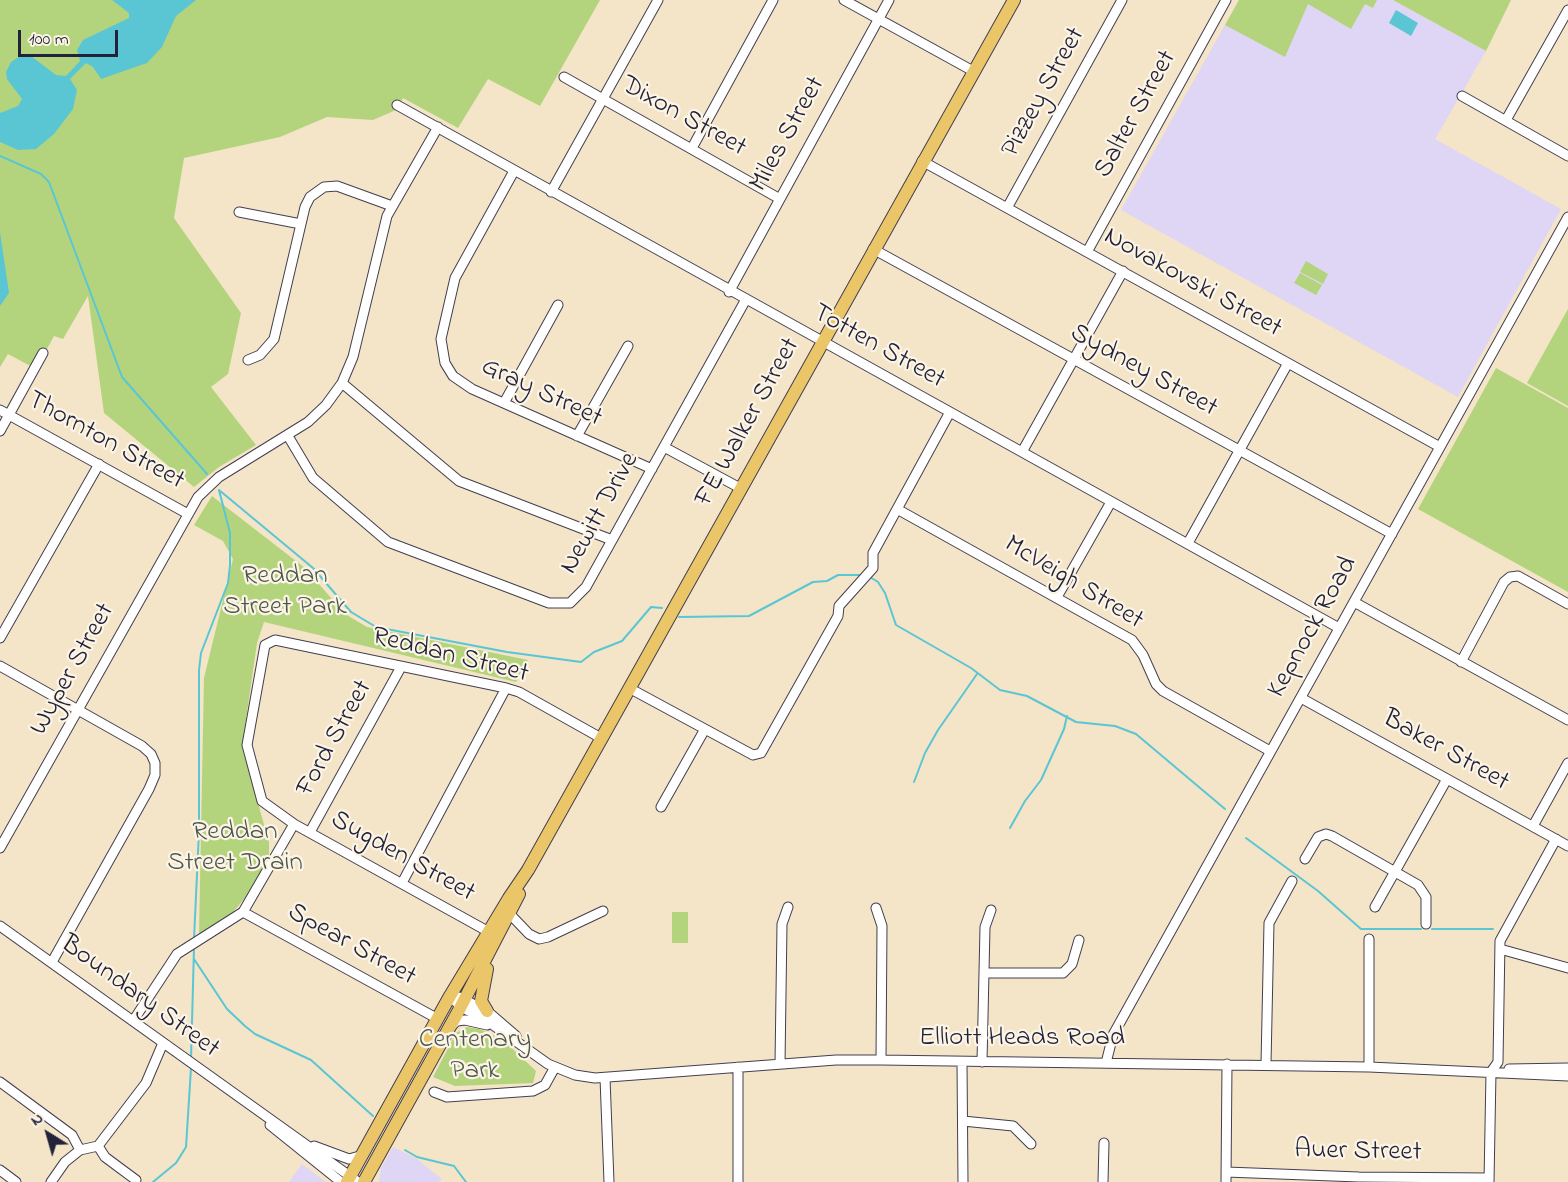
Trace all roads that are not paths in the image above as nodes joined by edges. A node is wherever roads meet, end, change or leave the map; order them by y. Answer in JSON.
{"nodes":[{"id":1,"x":658,"y":0,"type":"edge"},
{"id":2,"x":773,"y":0,"type":"edge"},
{"id":3,"x":844,"y":0,"type":"edge"},
{"id":4,"x":889,"y":0,"type":"edge"},
{"id":5,"x":1014,"y":0,"type":"edge"},
{"id":6,"x":1122,"y":0,"type":"edge"},
{"id":7,"x":1226,"y":0,"type":"edge"},
{"id":8,"x":1568,"y":10,"type":"edge"},
{"id":9,"x":878,"y":19,"type":"junction"},
{"id":10,"x":973,"y":71,"type":"junction"},
{"id":11,"x":564,"y":77,"type":"dead end"},
{"id":12,"x":1462,"y":96,"type":"dead end"},
{"id":13,"x":603,"y":99,"type":"junction"},
{"id":14,"x":397,"y":105,"type":"dead end"},
{"id":15,"x":1506,"y":120,"type":"junction"},
{"id":16,"x":438,"y":127,"type":"junction"},
{"id":17,"x":692,"y":148,"type":"junction"},
{"id":18,"x":1568,"y":156,"type":"edge"},
{"id":19,"x":922,"y":161,"type":"junction"},
{"id":20,"x":514,"y":171,"type":"junction"},
{"id":21,"x":552,"y":192,"type":"junction"},
{"id":22,"x":780,"y":199,"type":"junction"},
{"id":23,"x":392,"y":206,"type":"junction"},
{"id":24,"x":1007,"y":208,"type":"junction"},
{"id":25,"x":239,"y":212,"type":"dead end"},
{"id":26,"x":1568,"y":217,"type":"edge"},
{"id":27,"x":301,"y":224,"type":"junction"},
{"id":28,"x":873,"y":249,"type":"junction"},
{"id":29,"x":1087,"y":252,"type":"junction"},
{"id":30,"x":1123,"y":271,"type":"junction"},
{"id":31,"x":729,"y":292,"type":"junction"},
{"id":32,"x":745,"y":301,"type":"junction"},
{"id":33,"x":558,"y":305,"type":"dead end"},
{"id":34,"x":821,"y":342,"type":"junction"},
{"id":35,"x":628,"y":345,"type":"dead end"},
{"id":36,"x":43,"y":353,"type":"dead end"},
{"id":37,"x":1074,"y":359,"type":"junction"},
{"id":38,"x":248,"y":360,"type":"dead end"},
{"id":39,"x":1288,"y":363,"type":"junction"},
{"id":40,"x":342,"y":383,"type":"junction"},
{"id":41,"x":504,"y":403,"type":"junction"},
{"id":42,"x":950,"y":412,"type":"junction"},
{"id":43,"x":4,"y":413,"type":"edge"},
{"id":44,"x":0,"y":431,"type":"edge"},
{"id":45,"x":288,"y":436,"type":"junction"},
{"id":46,"x":578,"y":436,"type":"junction"},
{"id":47,"x":664,"y":447,"type":"junction"},
{"id":48,"x":1440,"y":447,"type":"junction"},
{"id":49,"x":1239,"y":451,"type":"junction"},
{"id":50,"x":1022,"y":452,"type":"junction"},
{"id":51,"x":99,"y":464,"type":"junction"},
{"id":52,"x":652,"y":469,"type":"junction"},
{"id":53,"x":740,"y":488,"type":"junction"},
{"id":54,"x":1111,"y":502,"type":"junction"},
{"id":55,"x":897,"y":509,"type":"junction"},
{"id":56,"x":188,"y":514,"type":"junction"},
{"id":57,"x":1392,"y":534,"type":"junction"},
{"id":58,"x":612,"y":540,"type":"junction"},
{"id":59,"x":1188,"y":543,"type":"junction"},
{"id":60,"x":1057,"y":597,"type":"junction"},
{"id":61,"x":1354,"y":602,"type":"junction"},
{"id":62,"x":1568,"y":604,"type":"edge"},
{"id":63,"x":1339,"y":628,"type":"junction"},
{"id":64,"x":0,"y":638,"type":"edge"},
{"id":65,"x":1461,"y":662,"type":"junction"},
{"id":66,"x":0,"y":666,"type":"edge"},
{"id":67,"x":401,"y":667,"type":"junction"},
{"id":68,"x":506,"y":688,"type":"junction"},
{"id":69,"x":629,"y":688,"type":"junction"},
{"id":70,"x":1301,"y":698,"type":"junction"},
{"id":71,"x":77,"y":710,"type":"junction"},
{"id":72,"x":1568,"y":720,"type":"edge"},
{"id":73,"x":705,"y":729,"type":"junction"},
{"id":74,"x":601,"y":738,"type":"junction"},
{"id":75,"x":1270,"y":751,"type":"junction"},
{"id":76,"x":1568,"y":763,"type":"edge"},
{"id":77,"x":1447,"y":778,"type":"junction"},
{"id":78,"x":661,"y":807,"type":"dead end"},
{"id":79,"x":294,"y":824,"type":"junction"},
{"id":80,"x":1533,"y":826,"type":"junction"},
{"id":81,"x":310,"y":832,"type":"junction"},
{"id":82,"x":1556,"y":839,"type":"junction"},
{"id":83,"x":1568,"y":846,"type":"edge"},
{"id":84,"x":0,"y":848,"type":"edge"},
{"id":85,"x":1305,"y":859,"type":"dead end"},
{"id":86,"x":1396,"y":871,"type":"junction"},
{"id":87,"x":1292,"y":881,"type":"dead end"},
{"id":88,"x":402,"y":883,"type":"junction"},
{"id":89,"x":788,"y":907,"type":"dead end"},
{"id":90,"x":1375,"y":907,"type":"dead end"},
{"id":91,"x":876,"y":908,"type":"dead end"},
{"id":92,"x":506,"y":910,"type":"junction"},
{"id":93,"x":991,"y":910,"type":"dead end"},
{"id":94,"x":603,"y":911,"type":"dead end"},
{"id":95,"x":243,"y":912,"type":"junction"},
{"id":96,"x":1426,"y":924,"type":"dead end"},
{"id":97,"x":0,"y":926,"type":"edge"},
{"id":98,"x":502,"y":928,"type":"junction"},
{"id":99,"x":489,"y":932,"type":"junction"},
{"id":100,"x":1369,"y":939,"type":"dead end"},
{"id":101,"x":1079,"y":940,"type":"dead end"},
{"id":102,"x":1500,"y":949,"type":"junction"},
{"id":103,"x":52,"y":962,"type":"junction"},
{"id":104,"x":1568,"y":968,"type":"edge"},
{"id":105,"x":985,"y":974,"type":"junction"},
{"id":106,"x":451,"y":996,"type":"junction"},
{"id":107,"x":463,"y":1002,"type":"junction"},
{"id":108,"x":487,"y":1011,"type":"junction"},
{"id":109,"x":438,"y":1019,"type":"junction"},
{"id":110,"x":133,"y":1021,"type":"junction"},
{"id":111,"x":450,"y":1027,"type":"junction"},
{"id":112,"x":501,"y":1030,"type":"junction"},
{"id":113,"x":163,"y":1043,"type":"junction"},
{"id":114,"x":528,"y":1049,"type":"junction"},
{"id":115,"x":881,"y":1060,"type":"junction"},
{"id":116,"x":962,"y":1062,"type":"junction"},
{"id":117,"x":982,"y":1062,"type":"junction"},
{"id":118,"x":1106,"y":1063,"type":"junction"},
{"id":119,"x":780,"y":1064,"type":"junction"},
{"id":120,"x":1227,"y":1064,"type":"junction"},
{"id":121,"x":1266,"y":1064,"type":"junction"},
{"id":122,"x":555,"y":1067,"type":"junction"},
{"id":123,"x":738,"y":1067,"type":"junction"},
{"id":124,"x":1369,"y":1067,"type":"junction"},
{"id":125,"x":1568,"y":1068,"type":"edge"},
{"id":126,"x":1491,"y":1072,"type":"junction"},
{"id":127,"x":1568,"y":1076,"type":"edge"},
{"id":128,"x":605,"y":1078,"type":"junction"},
{"id":129,"x":0,"y":1082,"type":"edge"},
{"id":130,"x":434,"y":1092,"type":"dead end"},
{"id":131,"x":250,"y":1107,"type":"junction"},
{"id":132,"x":963,"y":1121,"type":"junction"},
{"id":133,"x":293,"y":1136,"type":"junction"},
{"id":134,"x":1104,"y":1143,"type":"dead end"},
{"id":135,"x":1031,"y":1144,"type":"dead end"},
{"id":136,"x":98,"y":1146,"type":"junction"},
{"id":137,"x":80,"y":1150,"type":"junction"},
{"id":138,"x":363,"y":1155,"type":"junction"},
{"id":139,"x":0,"y":1170,"type":"edge"},
{"id":140,"x":1226,"y":1177,"type":"edge"},
{"id":141,"x":136,"y":1180,"type":"dead end"},
{"id":142,"x":1359,"y":1180,"type":"edge"},
{"id":143,"x":1489,"y":1180,"type":"edge"},
{"id":144,"x":349,"y":1181,"type":"edge"},
{"id":145,"x":16,"y":1182,"type":"edge"},
{"id":146,"x":51,"y":1182,"type":"edge"},
{"id":147,"x":364,"y":1182,"type":"edge"},
{"id":148,"x":609,"y":1182,"type":"edge"},
{"id":149,"x":738,"y":1182,"type":"edge"},
{"id":150,"x":963,"y":1182,"type":"edge"},
{"id":151,"x":1103,"y":1182,"type":"edge"}],
"edges":[{"from":1,"to":13,"type":"street"},
{"from":2,"to":17,"type":"street"},
{"from":3,"to":9,"type":"street"},
{"from":4,"to":9,"type":"street","name":"Miles Street"},
{"from":5,"to":10,"type":"main road","name":"FE Walker Street"},
{"from":6,"to":24,"type":"street","name":"Pizzey Street"},
{"from":7,"to":29,"type":"street","name":"Salter Street"},
{"from":8,"to":15,"type":"street"},
{"from":9,"to":10,"type":"street"},
{"from":9,"to":22,"type":"street","name":"Miles Street"},
{"from":10,"to":19,"type":"main road","name":"FE Walker Street"},
{"from":11,"to":13,"type":"street","name":"Dixon Street"},
{"from":12,"to":15,"type":"street"},
{"from":13,"to":17,"type":"street","name":"Dixon Street"},
{"from":13,"to":21,"type":"street"},
{"from":14,"to":16,"type":"street","name":"Totten Street"},
{"from":15,"to":18,"type":"street"},
{"from":16,"to":20,"type":"street","name":"Totten Street"},
{"from":16,"to":23,"type":"street"},
{"from":17,"to":22,"type":"street","name":"Dixon Street"},
{"from":19,"to":24,"type":"street","name":"Novakovski Street"},
{"from":19,"to":28,"type":"main road","name":"FE Walker Street"},
{"from":20,"to":21,"type":"street","name":"Totten Street"},
{"from":20,"to":41,"type":"street","name":"Gray Street"},
{"from":21,"to":31,"type":"street","name":"Totten Street"},
{"from":22,"to":31,"type":"street","name":"Miles Street"},
{"from":23,"to":27,"type":"street"},
{"from":23,"to":40,"type":"street"},
{"from":24,"to":29,"type":"street","name":"Novakovski Street"},
{"from":25,"to":27,"type":"street"},
{"from":26,"to":48,"type":"street","name":"Kepnock Road"},
{"from":27,"to":38,"type":"street"},
{"from":28,"to":34,"type":"main road","name":"FE Walker Street"},
{"from":28,"to":37,"type":"street","name":"Sydney Street"},
{"from":29,"to":30,"type":"street","name":"Novakovski Street"},
{"from":30,"to":37,"type":"street"},
{"from":30,"to":39,"type":"street","name":"Novakovski Street"},
{"from":31,"to":32,"type":"street","name":"Totten Street"},
{"from":32,"to":34,"type":"street","name":"Totten Street"},
{"from":32,"to":47,"type":"street","name":"Newitt Drive"},
{"from":33,"to":41,"type":"street"},
{"from":34,"to":42,"type":"street","name":"Totten Street"},
{"from":34,"to":53,"type":"main road","name":"FE Walker Street"},
{"from":35,"to":46,"type":"street"},
{"from":36,"to":43,"type":"street"},
{"from":37,"to":49,"type":"street","name":"Sydney Street"},
{"from":37,"to":50,"type":"street"},
{"from":39,"to":48,"type":"street","name":"Novakovski Street"},
{"from":39,"to":49,"type":"street"},
{"from":40,"to":45,"type":"street"},
{"from":40,"to":58,"type":"street"},
{"from":41,"to":46,"type":"street","name":"Gray Street"},
{"from":42,"to":50,"type":"street","name":"Totten Street"},
{"from":42,"to":55,"type":"street"},
{"from":43,"to":44,"type":"street"},
{"from":43,"to":51,"type":"street","name":"Thornton Street"},
{"from":45,"to":56,"type":"street","name":"Wyper Street"},
{"from":45,"to":58,"type":"street","name":"Newitt Drive"},
{"from":46,"to":52,"type":"street","name":"Gray Street"},
{"from":47,"to":52,"type":"street","name":"Newitt Drive"},
{"from":47,"to":53,"type":"street"},
{"from":48,"to":57,"type":"street","name":"Kepnock Road"},
{"from":49,"to":57,"type":"street","name":"Sydney Street"},
{"from":49,"to":59,"type":"street"},
{"from":50,"to":54,"type":"street","name":"Totten Street"},
{"from":51,"to":56,"type":"street","name":"Thornton Street"},
{"from":51,"to":64,"type":"street"},
{"from":52,"to":58,"type":"street","name":"Newitt Drive"},
{"from":53,"to":69,"type":"main road","name":"FE Walker Street"},
{"from":54,"to":59,"type":"street","name":"Totten Street"},
{"from":54,"to":60,"type":"street"},
{"from":55,"to":60,"type":"street","name":"McVeigh Street"},
{"from":55,"to":73,"type":"street"},
{"from":56,"to":71,"type":"street","name":"Wyper Street"},
{"from":57,"to":61,"type":"street","name":"Kepnock Road"},
{"from":59,"to":63,"type":"street","name":"Totten Street"},
{"from":60,"to":75,"type":"street","name":"McVeigh Street"},
{"from":61,"to":63,"type":"street","name":"Kepnock Road"},
{"from":61,"to":65,"type":"street"},
{"from":62,"to":65,"type":"street"},
{"from":63,"to":70,"type":"street","name":"Kepnock Road"},
{"from":65,"to":72,"type":"street"},
{"from":66,"to":71,"type":"street"},
{"from":67,"to":68,"type":"street","name":"Reddan Street"},
{"from":67,"to":79,"type":"street","name":"Reddan Street"},
{"from":67,"to":81,"type":"street","name":"Ford Street"},
{"from":68,"to":74,"type":"street","name":"Reddan Street"},
{"from":68,"to":88,"type":"street"},
{"from":69,"to":73,"type":"street"},
{"from":69,"to":74,"type":"main road","name":"FE Walker Street"},
{"from":70,"to":75,"type":"street","name":"Kepnock Road"},
{"from":70,"to":77,"type":"street","name":"Baker Street"},
{"from":71,"to":84,"type":"street","name":"Wyper Street"},
{"from":71,"to":103,"type":"street"},
{"from":73,"to":78,"type":"street"},
{"from":74,"to":92,"type":"main road","name":"FE Walker Street"},
{"from":75,"to":118,"type":"street","name":"Kepnock Road"},
{"from":76,"to":80,"type":"street"},
{"from":77,"to":80,"type":"street","name":"Baker Street"},
{"from":77,"to":86,"type":"street"},
{"from":79,"to":81,"type":"street","name":"Sugden Street"},
{"from":79,"to":95,"type":"street","name":"Ford Street"},
{"from":80,"to":82,"type":"street","name":"Baker Street"},
{"from":81,"to":88,"type":"street","name":"Sugden Street"},
{"from":82,"to":83,"type":"street","name":"Baker Street"},
{"from":82,"to":102,"type":"street"},
{"from":85,"to":86,"type":"street"},
{"from":86,"to":90,"type":"street"},
{"from":86,"to":96,"type":"street"},
{"from":87,"to":121,"type":"street"},
{"from":88,"to":99,"type":"street","name":"Sugden Street"},
{"from":89,"to":119,"type":"street"},
{"from":91,"to":115,"type":"street"},
{"from":92,"to":94,"type":"street"},
{"from":92,"to":98,"type":"main road","name":"FE Walker Street"},
{"from":92,"to":99,"type":"main road","name":"FE Walker Street"},
{"from":93,"to":105,"type":"street"},
{"from":95,"to":109,"type":"street","name":"Spear Street"},
{"from":95,"to":110,"type":"street","name":"Ford Street"},
{"from":97,"to":103,"type":"street","name":"Boundary Street"},
{"from":98,"to":107,"type":"main road","name":"FE Walker Street"},
{"from":98,"to":108,"type":"main road"},
{"from":99,"to":106,"type":"main road","name":"FE Walker Street"},
{"from":100,"to":124,"type":"street"},
{"from":101,"to":105,"type":"street"},
{"from":102,"to":104,"type":"street"},
{"from":102,"to":126,"type":"street"},
{"from":103,"to":110,"type":"street","name":"Boundary Street"},
{"from":105,"to":117,"type":"street"},
{"from":106,"to":107,"type":"street","name":"Elliott Heads Road"},
{"from":106,"to":109,"type":"main road","name":"FE Walker Street"},
{"from":107,"to":108,"type":"street","name":"Elliott Heads Road"},
{"from":107,"to":111,"type":"main road","name":"FE Walker Street"},
{"from":107,"to":112,"type":"street","name":"Elliott Heads Road"},
{"from":108,"to":114,"type":"street","name":"Elliott Heads Road"},
{"from":109,"to":138,"type":"main road","name":"FE Walker Street"},
{"from":110,"to":113,"type":"street","name":"Boundary Street"},
{"from":111,"to":112,"type":"street"},
{"from":111,"to":147,"type":"main road","name":"FE Walker Street"},
{"from":112,"to":114,"type":"street","name":"Elliott Heads Road"},
{"from":113,"to":131,"type":"street","name":"Boundary Street"},
{"from":113,"to":136,"type":"street"},
{"from":114,"to":122,"type":"street","name":"Elliott Heads Road"},
{"from":115,"to":116,"type":"street","name":"Elliott Heads Road"},
{"from":115,"to":119,"type":"street","name":"Elliott Heads Road"},
{"from":116,"to":117,"type":"street","name":"Elliott Heads Road"},
{"from":116,"to":132,"type":"street"},
{"from":117,"to":118,"type":"street","name":"Elliott Heads Road"},
{"from":118,"to":120,"type":"street","name":"Elliott Heads Road"},
{"from":119,"to":123,"type":"street","name":"Elliott Heads Road"},
{"from":120,"to":121,"type":"street","name":"Elliott Heads Road"},
{"from":120,"to":140,"type":"street"},
{"from":121,"to":124,"type":"street","name":"Elliott Heads Road"},
{"from":122,"to":128,"type":"street","name":"Elliott Heads Road"},
{"from":122,"to":130,"type":"street"},
{"from":123,"to":128,"type":"street","name":"Elliott Heads Road"},
{"from":123,"to":149,"type":"street"},
{"from":124,"to":126,"type":"street","name":"Elliott Heads Road"},
{"from":125,"to":126,"type":"street","name":"Elliott Heads Road"},
{"from":126,"to":127,"type":"street","name":"Elliott Heads Road"},
{"from":126,"to":143,"type":"street"},
{"from":128,"to":148,"type":"street"},
{"from":129,"to":137,"type":"street"},
{"from":131,"to":133,"type":"street","name":"Boundary Street"},
{"from":131,"to":144,"type":"street","name":"Boundary Street"},
{"from":132,"to":135,"type":"street"},
{"from":132,"to":150,"type":"street"},
{"from":133,"to":138,"type":"street"},
{"from":133,"to":144,"type":"street","name":"Boundary Street"},
{"from":134,"to":151,"type":"street"},
{"from":136,"to":137,"type":"street"},
{"from":136,"to":141,"type":"street"},
{"from":137,"to":146,"type":"street"},
{"from":138,"to":144,"type":"main road","name":"FE Walker Street"},
{"from":139,"to":145,"type":"street"},
{"from":140,"to":142,"type":"street","name":"Auer Street"},
{"from":142,"to":143,"type":"street","name":"Auer Street"}]}
